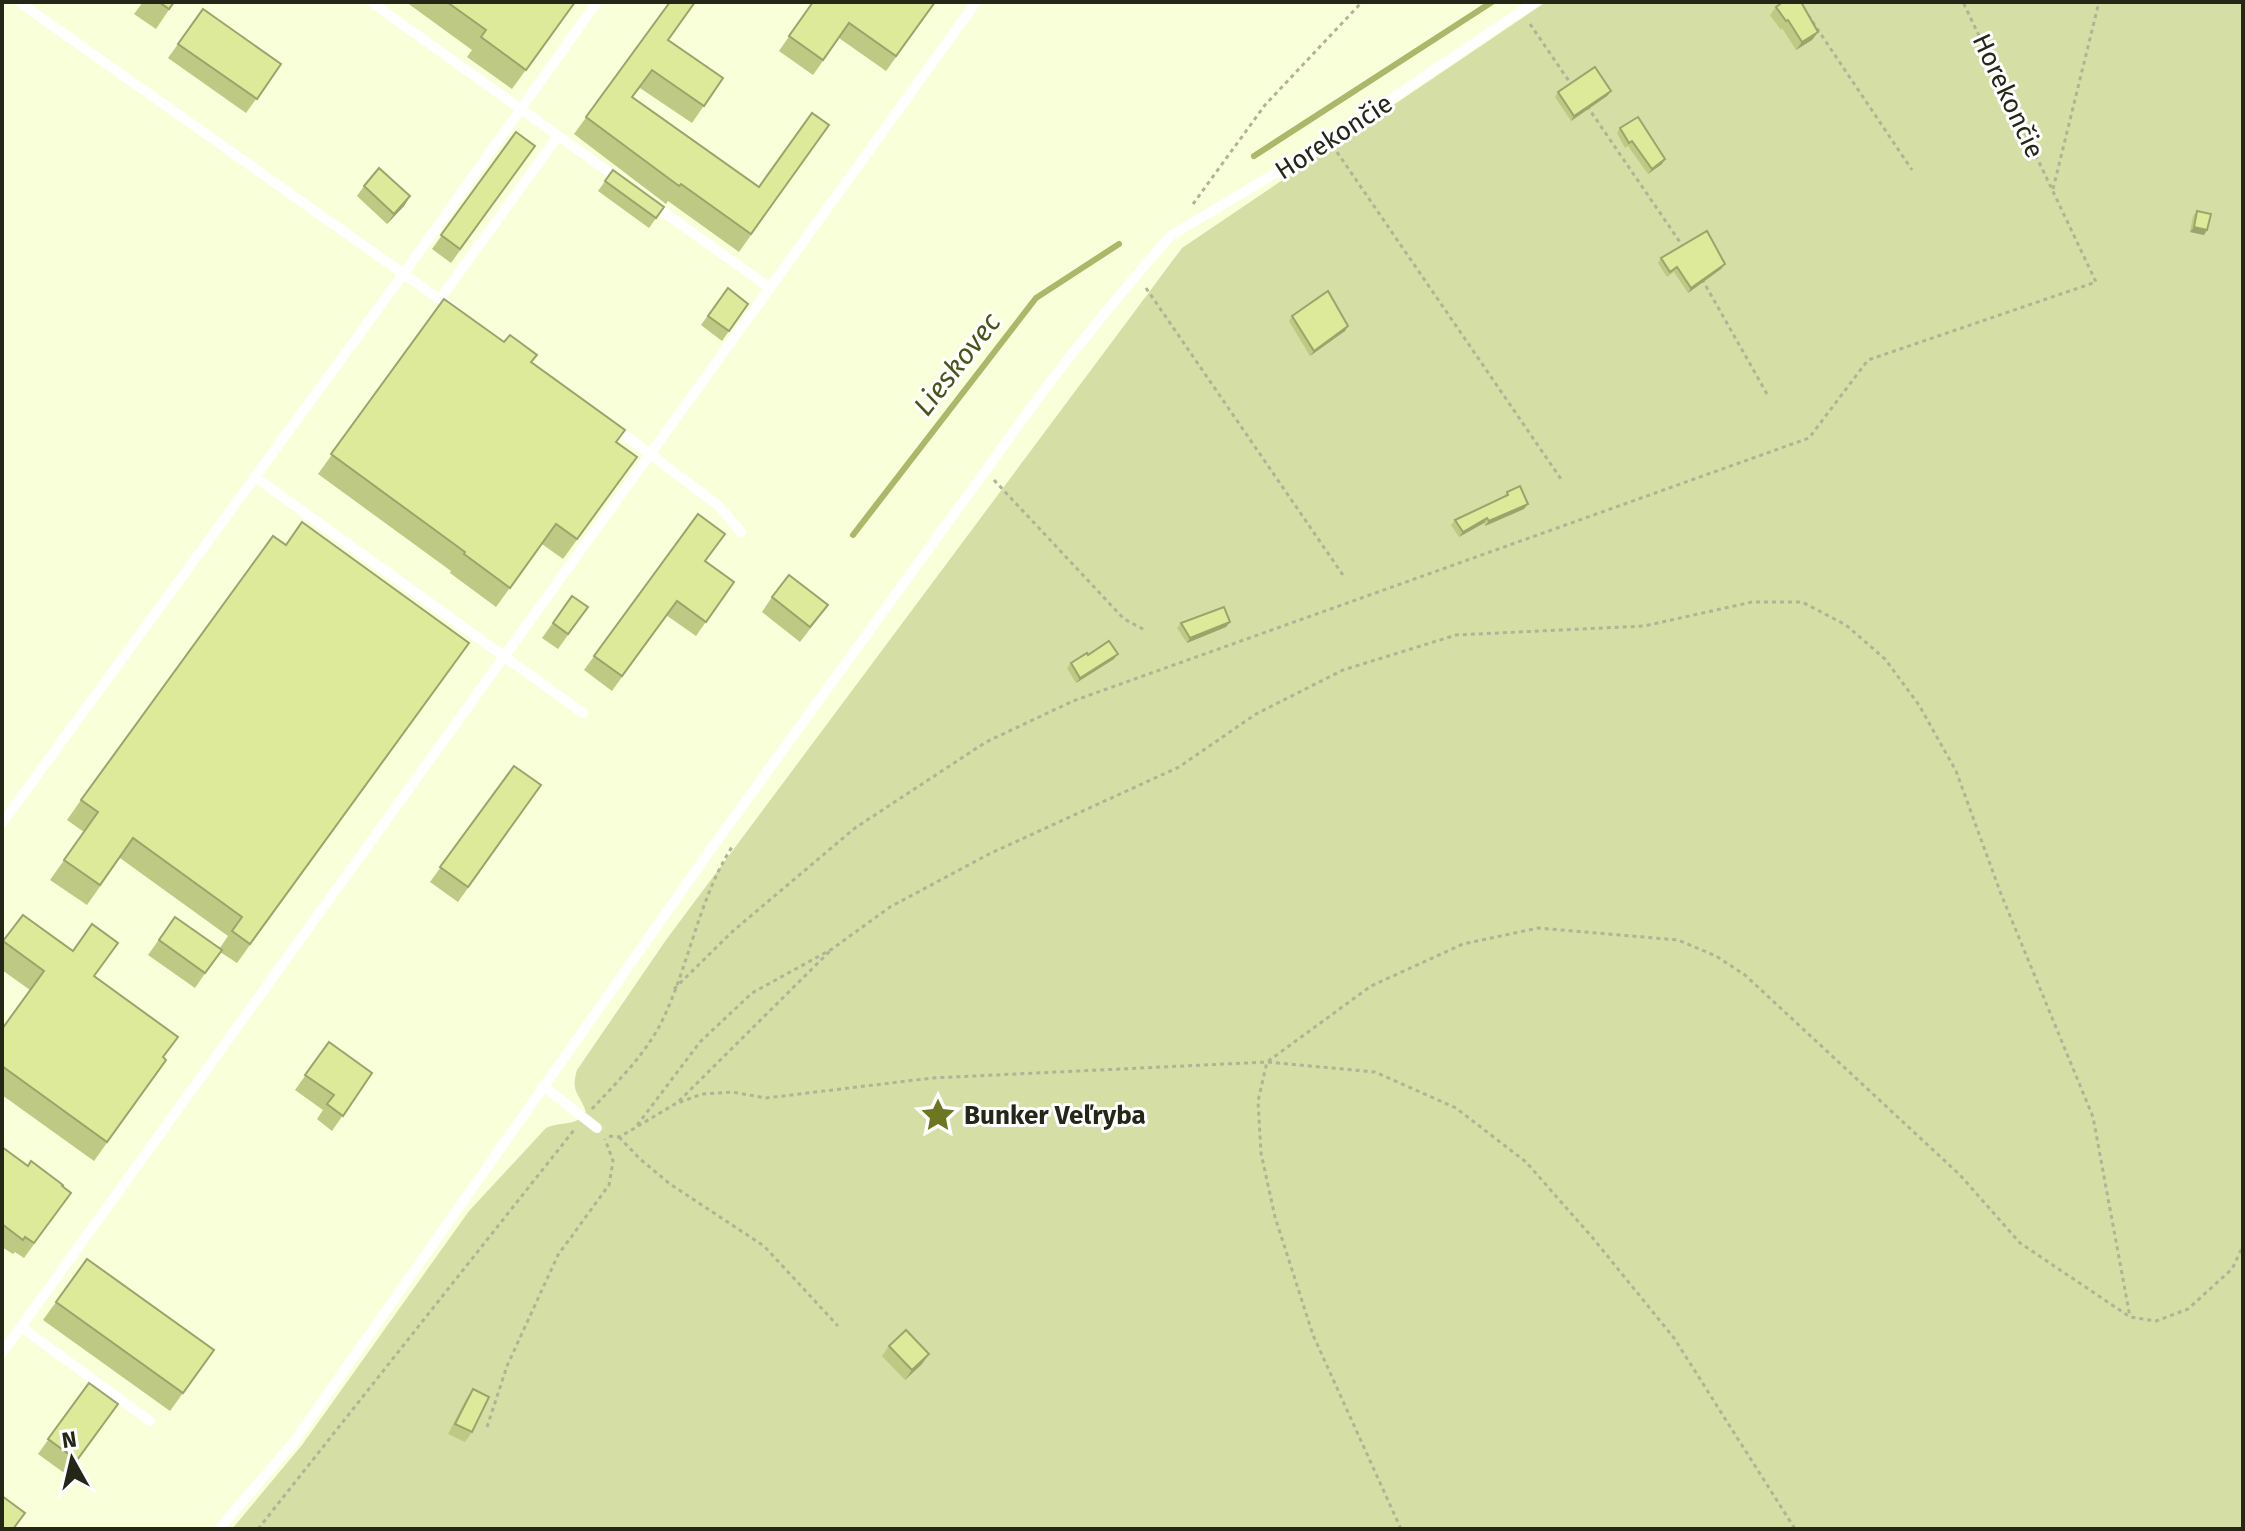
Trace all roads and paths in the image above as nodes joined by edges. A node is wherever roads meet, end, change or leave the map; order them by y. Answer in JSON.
{"nodes":[{"id":1,"x":19,"y":2,"type":"edge"},
{"id":2,"x":371,"y":2,"type":"edge"},
{"id":3,"x":597,"y":2,"type":"edge"},
{"id":4,"x":976,"y":2,"type":"edge"},
{"id":5,"x":1362,"y":2,"type":"edge"},
{"id":6,"x":1535,"y":2,"type":"edge"},
{"id":7,"x":1963,"y":2,"type":"edge"},
{"id":8,"x":2099,"y":2,"type":"edge"},
{"id":9,"x":1808,"y":15,"type":"edge"},
{"id":10,"x":1530,"y":23,"type":"dead end"},
{"id":11,"x":1574,"y":87,"type":"edge"},
{"id":12,"x":1582,"y":100,"type":"edge"},
{"id":13,"x":521,"y":109,"type":"junction"},
{"id":14,"x":558,"y":136,"type":"junction"},
{"id":15,"x":1335,"y":149,"type":"dead end"},
{"id":16,"x":1912,"y":170,"type":"dead end"},
{"id":17,"x":632,"y":190,"type":"edge"},
{"id":18,"x":2053,"y":191,"type":"junction"},
{"id":19,"x":645,"y":199,"type":"edge"},
{"id":20,"x":1188,"y":211,"type":"dead end"},
{"id":21,"x":1687,"y":252,"type":"edge"},
{"id":22,"x":404,"y":273,"type":"junction"},
{"id":23,"x":1702,"y":278,"type":"edge"},
{"id":24,"x":770,"y":288,"type":"junction"},
{"id":25,"x":1151,"y":296,"type":"dead end"},
{"id":26,"x":440,"y":299,"type":"junction"},
{"id":27,"x":465,"y":317,"type":"edge"},
{"id":28,"x":1767,"y":394,"type":"dead end"},
{"id":29,"x":600,"y":417,"type":"edge"},
{"id":30,"x":650,"y":453,"type":"junction"},
{"id":31,"x":985,"y":472,"type":"junction"},
{"id":32,"x":255,"y":477,"type":"junction"},
{"id":33,"x":1563,"y":482,"type":"dead end"},
{"id":34,"x":741,"y":532,"type":"dead end"},
{"id":35,"x":1345,"y":578,"type":"dead end"},
{"id":36,"x":1145,"y":630,"type":"dead end"},
{"id":37,"x":504,"y":656,"type":"junction"},
{"id":38,"x":583,"y":713,"type":"dead end"},
{"id":39,"x":2,"y":823,"type":"edge"},
{"id":40,"x":737,"y":839,"type":"dead end"},
{"id":41,"x":832,"y":949,"type":"junction"},
{"id":42,"x":674,"y":989,"type":"junction"},
{"id":43,"x":1267,"y":1062,"type":"junction"},
{"id":44,"x":543,"y":1086,"type":"junction"},
{"id":45,"x":675,"y":1104,"type":"junction"},
{"id":46,"x":590,"y":1111,"type":"dead end"},
{"id":47,"x":581,"y":1121,"type":"dead end"},
{"id":48,"x":597,"y":1128,"type":"dead end"},
{"id":49,"x":635,"y":1128,"type":"junction"},
{"id":50,"x":619,"y":1137,"type":"junction"},
{"id":51,"x":2243,"y":1246,"type":"edge"},
{"id":52,"x":2130,"y":1317,"type":"junction"},
{"id":53,"x":838,"y":1326,"type":"dead end"},
{"id":54,"x":21,"y":1327,"type":"junction"},
{"id":55,"x":2,"y":1353,"type":"edge"},
{"id":56,"x":150,"y":1421,"type":"dead end"},
{"id":57,"x":487,"y":1427,"type":"dead end"},
{"id":58,"x":219,"y":1529,"type":"edge"},
{"id":59,"x":258,"y":1529,"type":"edge"},
{"id":60,"x":1401,"y":1529,"type":"edge"},
{"id":61,"x":1795,"y":1529,"type":"edge"}],
"edges":[{"from":1,"to":22,"type":"lane"},
{"from":2,"to":13,"type":"lane"},
{"from":3,"to":13,"type":"lane"},
{"from":4,"to":24,"type":"lane"},
{"from":5,"to":20,"type":"path"},
{"from":6,"to":31,"type":"lane","name":"Horekončie"},
{"from":7,"to":18,"type":"path","name":"Horekončie"},
{"from":8,"to":18,"type":"path","name":"Horekončie"},
{"from":9,"to":16,"type":"path"},
{"from":10,"to":11,"type":"path"},
{"from":12,"to":21,"type":"path"},
{"from":13,"to":14,"type":"lane"},
{"from":13,"to":22,"type":"lane"},
{"from":14,"to":17,"type":"lane"},
{"from":14,"to":26,"type":"lane"},
{"from":15,"to":33,"type":"path","name":"Horekončie"},
{"from":18,"to":42,"type":"path","name":"Horekončie"},
{"from":19,"to":24,"type":"lane"},
{"from":22,"to":26,"type":"lane"},
{"from":22,"to":32,"type":"lane"},
{"from":23,"to":28,"type":"path"},
{"from":24,"to":30,"type":"lane"},
{"from":25,"to":35,"type":"path"},
{"from":26,"to":27,"type":"lane"},
{"from":29,"to":30,"type":"lane"},
{"from":30,"to":34,"type":"lane"},
{"from":30,"to":37,"type":"lane"},
{"from":31,"to":36,"type":"path"},
{"from":31,"to":44,"type":"lane","name":"Horekončie"},
{"from":32,"to":37,"type":"lane"},
{"from":32,"to":39,"type":"lane"},
{"from":37,"to":38,"type":"lane"},
{"from":37,"to":54,"type":"lane"},
{"from":40,"to":42,"type":"path"},
{"from":41,"to":45,"type":"path"},
{"from":41,"to":49,"type":"path"},
{"from":41,"to":52,"type":"path"},
{"from":42,"to":46,"type":"path"},
{"from":43,"to":45,"type":"path"},
{"from":43,"to":52,"type":"path"},
{"from":43,"to":60,"type":"path"},
{"from":43,"to":61,"type":"path"},
{"from":44,"to":48,"type":"lane"},
{"from":44,"to":58,"type":"lane","name":"Horekončie"},
{"from":45,"to":49,"type":"path"},
{"from":47,"to":59,"type":"path"},
{"from":49,"to":50,"type":"path"},
{"from":50,"to":53,"type":"path"},
{"from":50,"to":57,"type":"path"},
{"from":51,"to":52,"type":"path"},
{"from":54,"to":55,"type":"lane"},
{"from":54,"to":56,"type":"lane"}]}
